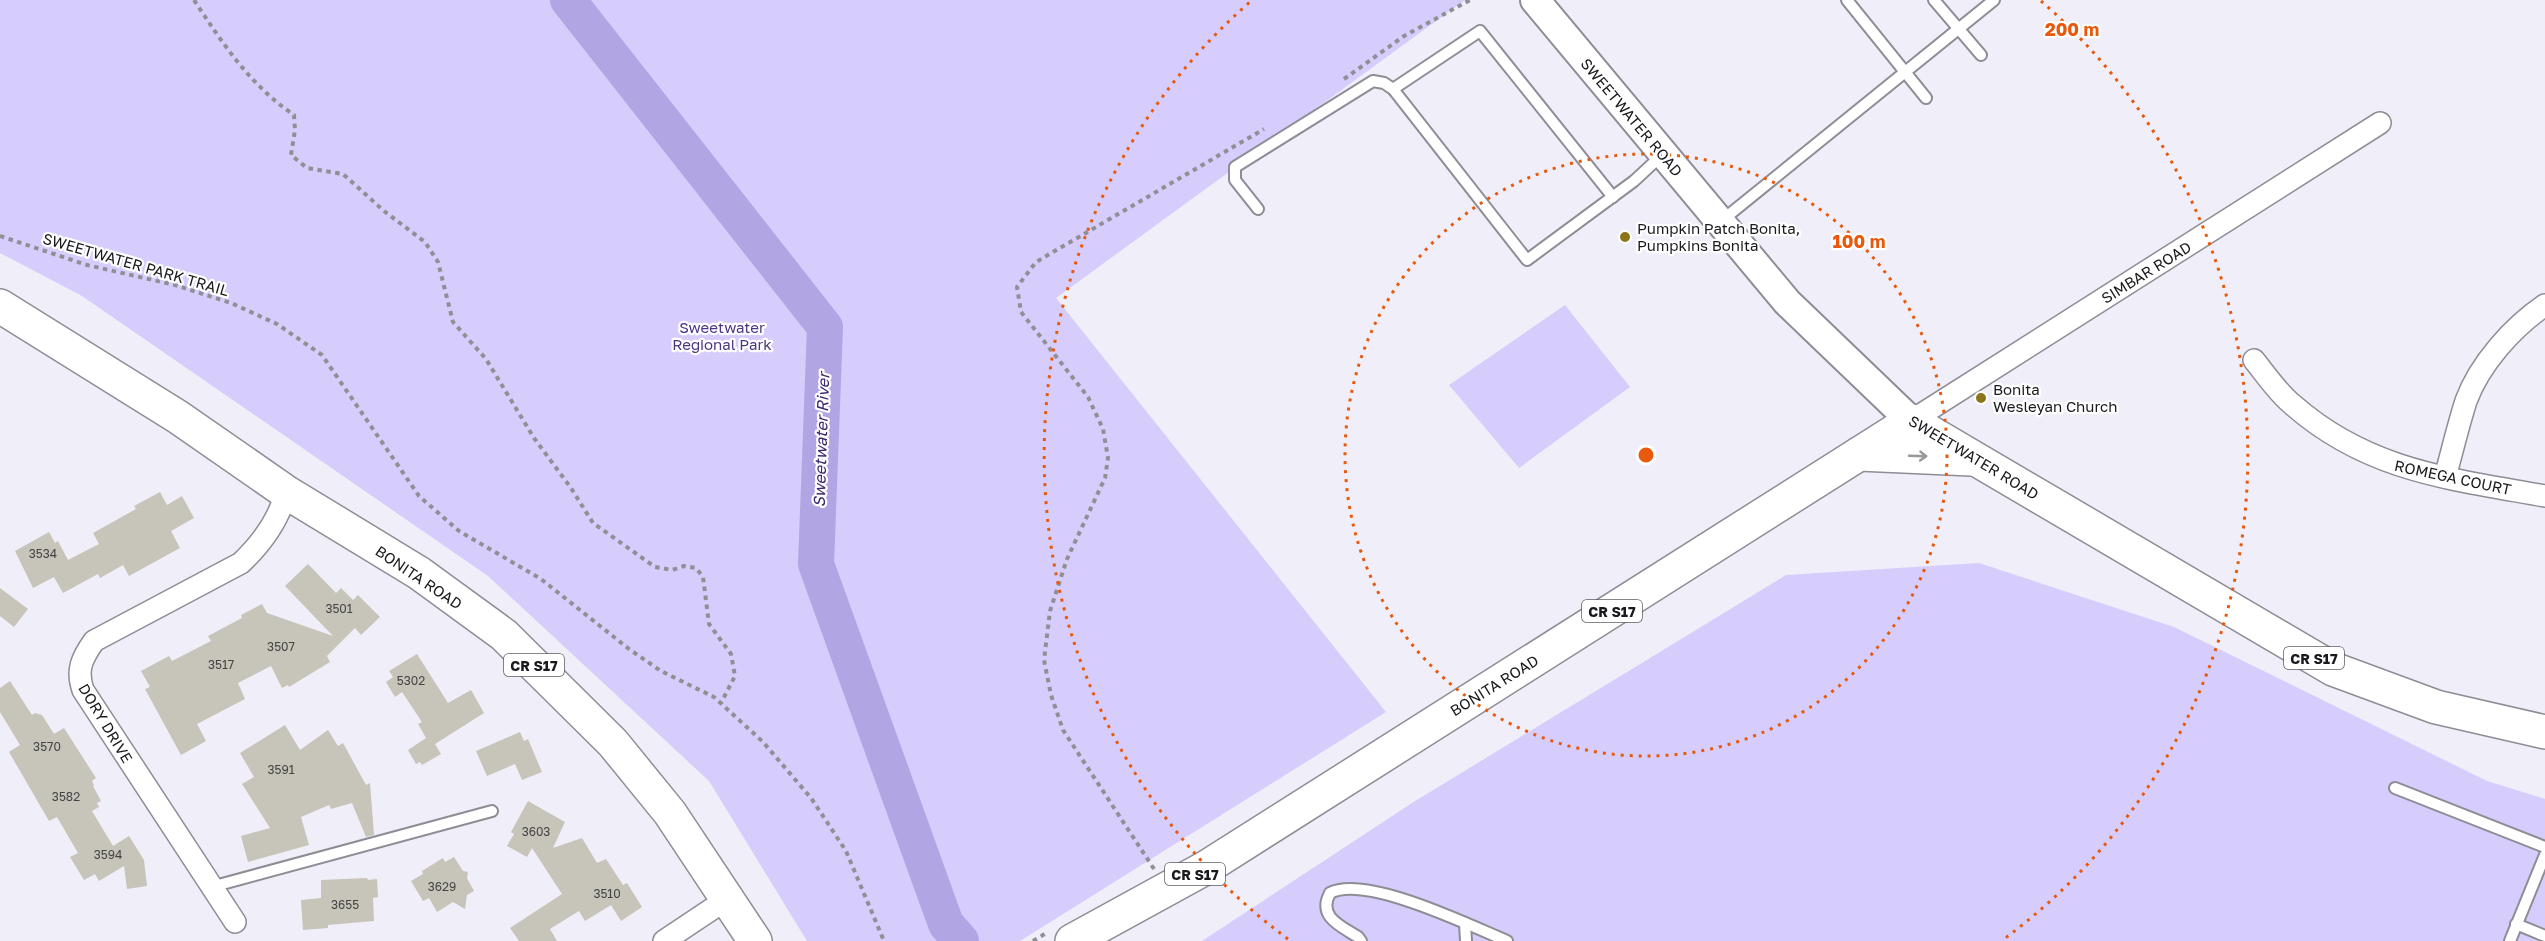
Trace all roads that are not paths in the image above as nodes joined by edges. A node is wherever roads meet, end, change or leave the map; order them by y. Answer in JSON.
{"nodes":[{"id":1,"x":1535,"y":0,"type":"edge"},
{"id":2,"x":1847,"y":0,"type":"edge"},
{"id":3,"x":1934,"y":0,"type":"edge"},
{"id":4,"x":1994,"y":0,"type":"edge"},
{"id":5,"x":1958,"y":29,"type":"junction"},
{"id":6,"x":1981,"y":55,"type":"dead end"},
{"id":7,"x":1905,"y":72,"type":"junction"},
{"id":8,"x":1392,"y":89,"type":"junction"},
{"id":9,"x":1926,"y":98,"type":"dead end"},
{"id":10,"x":2380,"y":123,"type":"dead end"},
{"id":11,"x":1663,"y":153,"type":"junction"},
{"id":12,"x":1613,"y":197,"type":"junction"},
{"id":13,"x":1258,"y":209,"type":"dead end"},
{"id":14,"x":1720,"y":222,"type":"junction"},
{"id":15,"x":2545,"y":305,"type":"edge"},
{"id":16,"x":0,"y":306,"type":"edge"},
{"id":17,"x":2254,"y":360,"type":"dead end"},
{"id":18,"x":1911,"y":421,"type":"junction"},
{"id":19,"x":1859,"y":454,"type":"junction"},
{"id":20,"x":1976,"y":459,"type":"junction"},
{"id":21,"x":2445,"y":477,"type":"junction"},
{"id":22,"x":286,"y":492,"type":"junction"},
{"id":23,"x":2545,"y":496,"type":"edge"},
{"id":24,"x":2545,"y":732,"type":"edge"},
{"id":25,"x":2395,"y":788,"type":"dead end"},
{"id":26,"x":492,"y":811,"type":"dead end"},
{"id":27,"x":2545,"y":847,"type":"edge"},
{"id":28,"x":2545,"y":855,"type":"edge"},
{"id":29,"x":2542,"y":870,"type":"edge"},
{"id":30,"x":211,"y":887,"type":"junction"},
{"id":31,"x":727,"y":899,"type":"junction"},
{"id":32,"x":235,"y":922,"type":"dead end"},
{"id":33,"x":1465,"y":923,"type":"junction"},
{"id":34,"x":2517,"y":924,"type":"junction"},
{"id":35,"x":1061,"y":936,"type":"edge"},
{"id":36,"x":2545,"y":936,"type":"edge"},
{"id":37,"x":664,"y":941,"type":"edge"},
{"id":38,"x":755,"y":941,"type":"edge"},
{"id":39,"x":1361,"y":941,"type":"edge"},
{"id":40,"x":1466,"y":941,"type":"edge"},
{"id":41,"x":1507,"y":941,"type":"edge"},
{"id":42,"x":2510,"y":941,"type":"edge"}],
"edges":[{"from":1,"to":11,"type":"main road","name":"SWEETWATER ROAD"},
{"from":2,"to":7,"type":"lane"},
{"from":3,"to":5,"type":"lane"},
{"from":4,"to":5,"type":"lane"},
{"from":5,"to":6,"type":"lane"},
{"from":5,"to":7,"type":"lane"},
{"from":7,"to":9,"type":"lane"},
{"from":7,"to":14,"type":"lane"},
{"from":8,"to":12,"type":"lane"},
{"from":8,"to":12,"type":"lane"},
{"from":8,"to":13,"type":"lane"},
{"from":10,"to":18,"type":"street","name":"SIMBAR ROAD"},
{"from":11,"to":12,"type":"lane"},
{"from":11,"to":14,"type":"main road","name":"SWEETWATER ROAD"},
{"from":14,"to":18,"type":"main road","name":"SWEETWATER ROAD"},
{"from":15,"to":21,"type":"street"},
{"from":16,"to":22,"type":"main road","name":"BONITA ROAD","number":"CR S17"},
{"from":17,"to":21,"type":"street","name":"ROMEGA COURT"},
{"from":18,"to":19,"type":"main road","name":"BONITA ROAD","number":"CR S17"},
{"from":18,"to":20,"type":"main road","name":"SWEETWATER ROAD","number":"CR S17"},
{"from":19,"to":20,"type":"main road","one_way":true},
{"from":19,"to":35,"type":"main road","name":"BONITA ROAD","number":"CR S17"},
{"from":20,"to":24,"type":"main road","name":"SWEETWATER ROAD","number":"CR S17"},
{"from":21,"to":23,"type":"street","name":"ROMEGA COURT"},
{"from":22,"to":30,"type":"street","name":"DORY DRIVE"},
{"from":22,"to":31,"type":"main road","name":"BONITA ROAD","number":"CR S17"},
{"from":25,"to":27,"type":"lane"},
{"from":26,"to":30,"type":"lane"},
{"from":28,"to":29,"type":"lane"},
{"from":29,"to":34,"type":"lane"},
{"from":30,"to":32,"type":"street","name":"DORY DRIVE"},
{"from":31,"to":37,"type":"street"},
{"from":31,"to":38,"type":"main road","name":"BONITA ROAD","number":"CR S17"},
{"from":33,"to":39,"type":"lane"},
{"from":33,"to":40,"type":"lane"},
{"from":33,"to":41,"type":"lane"},
{"from":34,"to":36,"type":"lane"},
{"from":34,"to":42,"type":"lane"}]}
